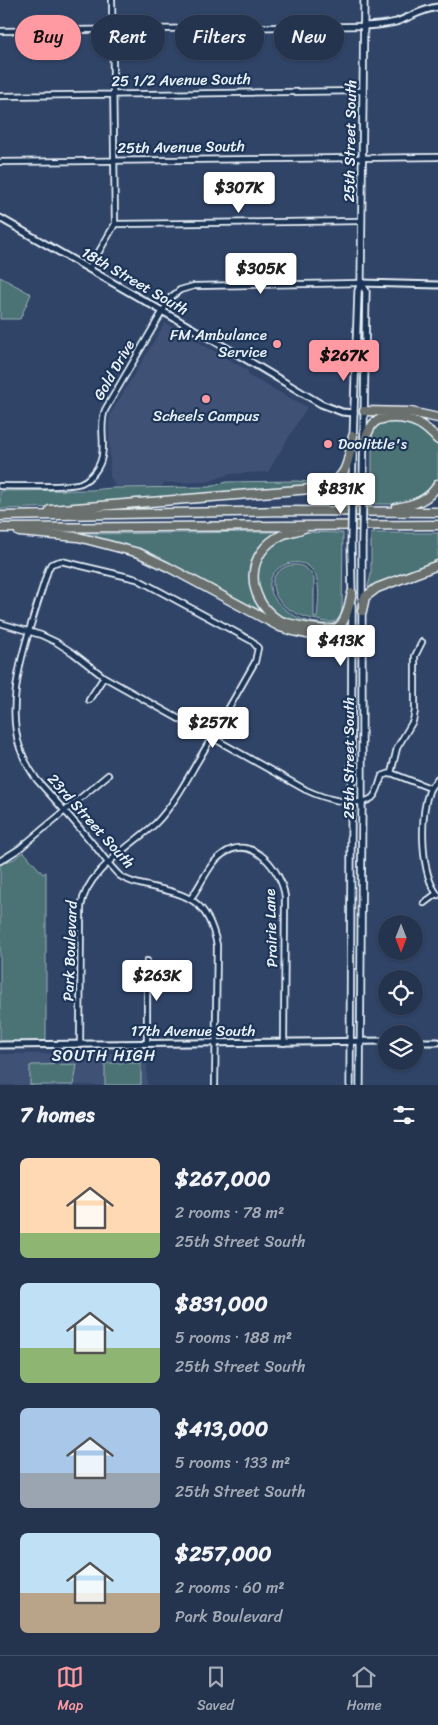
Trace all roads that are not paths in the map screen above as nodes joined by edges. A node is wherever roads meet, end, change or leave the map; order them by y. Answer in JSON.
{"nodes":[{"id":1,"x":112,"y":0,"type":"edge"},
{"id":2,"x":364,"y":0,"type":"edge"},
{"id":3,"x":438,"y":7,"type":"edge"},
{"id":4,"x":112,"y":15,"type":"edge"},
{"id":5,"x":364,"y":26,"type":"junction"},
{"id":6,"x":165,"y":28,"type":"edge"},
{"id":7,"x":91,"y":29,"type":"edge"},
{"id":8,"x":0,"y":31,"type":"edge"},
{"id":9,"x":112,"y":60,"type":"edge"},
{"id":10,"x":363,"y":92,"type":"junction"},
{"id":11,"x":113,"y":94,"type":"junction"},
{"id":12,"x":0,"y":96,"type":"edge"},
{"id":13,"x":438,"y":157,"type":"edge"},
{"id":14,"x":362,"y":158,"type":"junction"},
{"id":15,"x":115,"y":161,"type":"junction"},
{"id":16,"x":0,"y":162,"type":"edge"},
{"id":17,"x":0,"y":218,"type":"edge"},
{"id":18,"x":361,"y":221,"type":"junction"},
{"id":19,"x":116,"y":224,"type":"junction"},
{"id":20,"x":90,"y":270,"type":"junction"},
{"id":21,"x":361,"y":283,"type":"junction"},
{"id":22,"x":438,"y":285,"type":"edge"},
{"id":23,"x":162,"y":311,"type":"junction"},
{"id":24,"x":364,"y":412,"type":"junction"},
{"id":25,"x":354,"y":413,"type":"junction"},
{"id":26,"x":438,"y":418,"type":"edge"},
{"id":27,"x":353,"y":436,"type":"junction"},
{"id":28,"x":438,"y":440,"type":"edge"},
{"id":29,"x":364,"y":443,"type":"junction"},
{"id":30,"x":438,"y":484,"type":"edge"},
{"id":31,"x":0,"y":486,"type":"edge"},
{"id":32,"x":377,"y":511,"type":"junction"},
{"id":33,"x":438,"y":512,"type":"edge"},
{"id":34,"x":0,"y":515,"type":"edge"},
{"id":35,"x":438,"y":525,"type":"edge"},
{"id":36,"x":313,"y":526,"type":"junction"},
{"id":37,"x":0,"y":530,"type":"edge"},
{"id":38,"x":438,"y":565,"type":"edge"},
{"id":39,"x":352,"y":593,"type":"junction"},
{"id":40,"x":362,"y":611,"type":"junction"},
{"id":41,"x":0,"y":623,"type":"edge"},
{"id":42,"x":29,"y":632,"type":"junction"},
{"id":43,"x":234,"y":632,"type":"joint"},
{"id":44,"x":361,"y":636,"type":"junction"},
{"id":45,"x":351,"y":637,"type":"junction"},
{"id":46,"x":422,"y":642,"type":"dead end"},
{"id":47,"x":104,"y":677,"type":"junction"},
{"id":48,"x":89,"y":700,"type":"dead end"},
{"id":49,"x":212,"y":737,"type":"junction"},
{"id":50,"x":391,"y":773,"type":"junction"},
{"id":51,"x":108,"y":775,"type":"dead end"},
{"id":52,"x":438,"y":778,"type":"edge"},
{"id":53,"x":430,"y":788,"type":"junction"},
{"id":54,"x":351,"y":801,"type":"junction"},
{"id":55,"x":362,"y":801,"type":"junction"},
{"id":56,"x":64,"y":811,"type":"junction"},
{"id":57,"x":0,"y":861,"type":"edge"},
{"id":58,"x":109,"y":863,"type":"junction"},
{"id":59,"x":437,"y":894,"type":"edge"},
{"id":60,"x":191,"y":898,"type":"junction"},
{"id":61,"x":424,"y":903,"type":"dead end"},
{"id":62,"x":146,"y":961,"type":"dead end"},
{"id":63,"x":360,"y":1041,"type":"junction"},
{"id":64,"x":378,"y":1041,"type":"edge"},
{"id":65,"x":349,"y":1042,"type":"junction"},
{"id":66,"x":423,"y":1042,"type":"edge"},
{"id":67,"x":438,"y":1042,"type":"edge"},
{"id":68,"x":216,"y":1043,"type":"junction"},
{"id":69,"x":284,"y":1043,"type":"junction"},
{"id":70,"x":147,"y":1044,"type":"junction"},
{"id":71,"x":0,"y":1045,"type":"edge"},
{"id":72,"x":80,"y":1045,"type":"junction"},
{"id":73,"x":215,"y":1085,"type":"edge"},
{"id":74,"x":350,"y":1085,"type":"edge"},
{"id":75,"x":360,"y":1085,"type":"edge"}],
"edges":[{"from":1,"to":4,"type":"street"},
{"from":2,"to":5,"type":"main road","name":"25th Street South"},
{"from":3,"to":5,"type":"street"},
{"from":5,"to":6,"type":"street"},
{"from":5,"to":10,"type":"main road","name":"25th Street South"},
{"from":7,"to":8,"type":"street"},
{"from":9,"to":11,"type":"street"},
{"from":10,"to":11,"type":"street","name":"25 1/2 Avenue South"},
{"from":10,"to":14,"type":"main road","name":"25th Street South"},
{"from":11,"to":12,"type":"street","name":"25 1/2 Avenue South"},
{"from":11,"to":15,"type":"street"},
{"from":13,"to":14,"type":"street","name":"25th Avenue South"},
{"from":14,"to":15,"type":"street","name":"25th Avenue South"},
{"from":14,"to":18,"type":"main road","name":"25th Street South"},
{"from":15,"to":16,"type":"street","name":"25th Avenue South"},
{"from":15,"to":19,"type":"street"},
{"from":17,"to":20,"type":"street","name":"18th Street South"},
{"from":18,"to":19,"type":"street"},
{"from":18,"to":21,"type":"main road","name":"25th Street South"},
{"from":19,"to":20,"type":"street"},
{"from":20,"to":23,"type":"street","name":"18th Street South"},
{"from":21,"to":22,"type":"street"},
{"from":21,"to":23,"type":"street","name":"Gold Drive"},
{"from":21,"to":24,"type":"main road","name":"25th Street South"},
{"from":21,"to":25,"type":"main road","name":"25th Street South"},
{"from":23,"to":25,"type":"street","name":"18th Street South"},
{"from":23,"to":31,"type":"street","name":"Gold Drive"},
{"from":24,"to":25,"type":"main road","name":"18th Street South"},
{"from":24,"to":26,"type":"highway"},
{"from":24,"to":29,"type":"main road","name":"25th Street South"},
{"from":25,"to":27,"type":"main road","name":"25th Street South"},
{"from":27,"to":34,"type":"highway"},
{"from":27,"to":39,"type":"main road","name":"25th Street South","bridge":true},
{"from":28,"to":29,"type":"highway"},
{"from":29,"to":40,"type":"main road","name":"25th Street South","bridge":true},
{"from":30,"to":32,"type":"highway"},
{"from":32,"to":33,"type":"highway"},
{"from":32,"to":34,"type":"highway"},
{"from":35,"to":36,"type":"highway"},
{"from":36,"to":37,"type":"highway"},
{"from":36,"to":39,"type":"highway"},
{"from":37,"to":45,"type":"highway"},
{"from":38,"to":40,"type":"highway"},
{"from":39,"to":45,"type":"main road","name":"25th Street South"},
{"from":40,"to":44,"type":"main road","name":"25th Street South"},
{"from":41,"to":42,"type":"street"},
{"from":42,"to":43,"type":"street","name":"23rd Street South"},
{"from":42,"to":47,"type":"street"},
{"from":42,"to":56,"type":"street","name":"23rd Street South"},
{"from":43,"to":49,"type":"street","name":"Park Boulevard"},
{"from":44,"to":45,"type":"highway"},
{"from":44,"to":55,"type":"main road","name":"25th Street South"},
{"from":45,"to":54,"type":"main road","name":"25th Street South"},
{"from":46,"to":50,"type":"street"},
{"from":47,"to":48,"type":"street"},
{"from":47,"to":49,"type":"street"},
{"from":49,"to":54,"type":"street"},
{"from":49,"to":58,"type":"street","name":"Park Boulevard"},
{"from":50,"to":53,"type":"street"},
{"from":50,"to":55,"type":"street"},
{"from":51,"to":56,"type":"street"},
{"from":52,"to":53,"type":"street"},
{"from":53,"to":59,"type":"street"},
{"from":54,"to":55,"type":"street"},
{"from":54,"to":65,"type":"main road","name":"25th Street South"},
{"from":55,"to":63,"type":"main road","name":"25th Street South"},
{"from":56,"to":57,"type":"street"},
{"from":56,"to":58,"type":"street","name":"23rd Street South"},
{"from":58,"to":60,"type":"street","name":"23rd Street South"},
{"from":58,"to":72,"type":"street","name":"Park Boulevard"},
{"from":59,"to":61,"type":"street"},
{"from":60,"to":68,"type":"street"},
{"from":60,"to":69,"type":"street","name":"Prairie Lane"},
{"from":62,"to":70,"type":"street"},
{"from":63,"to":64,"type":"street","name":"17th Avenue South"},
{"from":63,"to":65,"type":"street","name":"17th Avenue South"},
{"from":63,"to":75,"type":"main road","name":"25th Street South"},
{"from":65,"to":69,"type":"street","name":"17th Avenue South"},
{"from":65,"to":74,"type":"main road","name":"25th Street South"},
{"from":66,"to":67,"type":"street"},
{"from":68,"to":69,"type":"street","name":"17th Avenue South"},
{"from":68,"to":70,"type":"street","name":"17th Avenue South"},
{"from":68,"to":73,"type":"street"},
{"from":70,"to":72,"type":"street","name":"17th Avenue South"},
{"from":71,"to":72,"type":"street","name":"17th Avenue South"}]}
